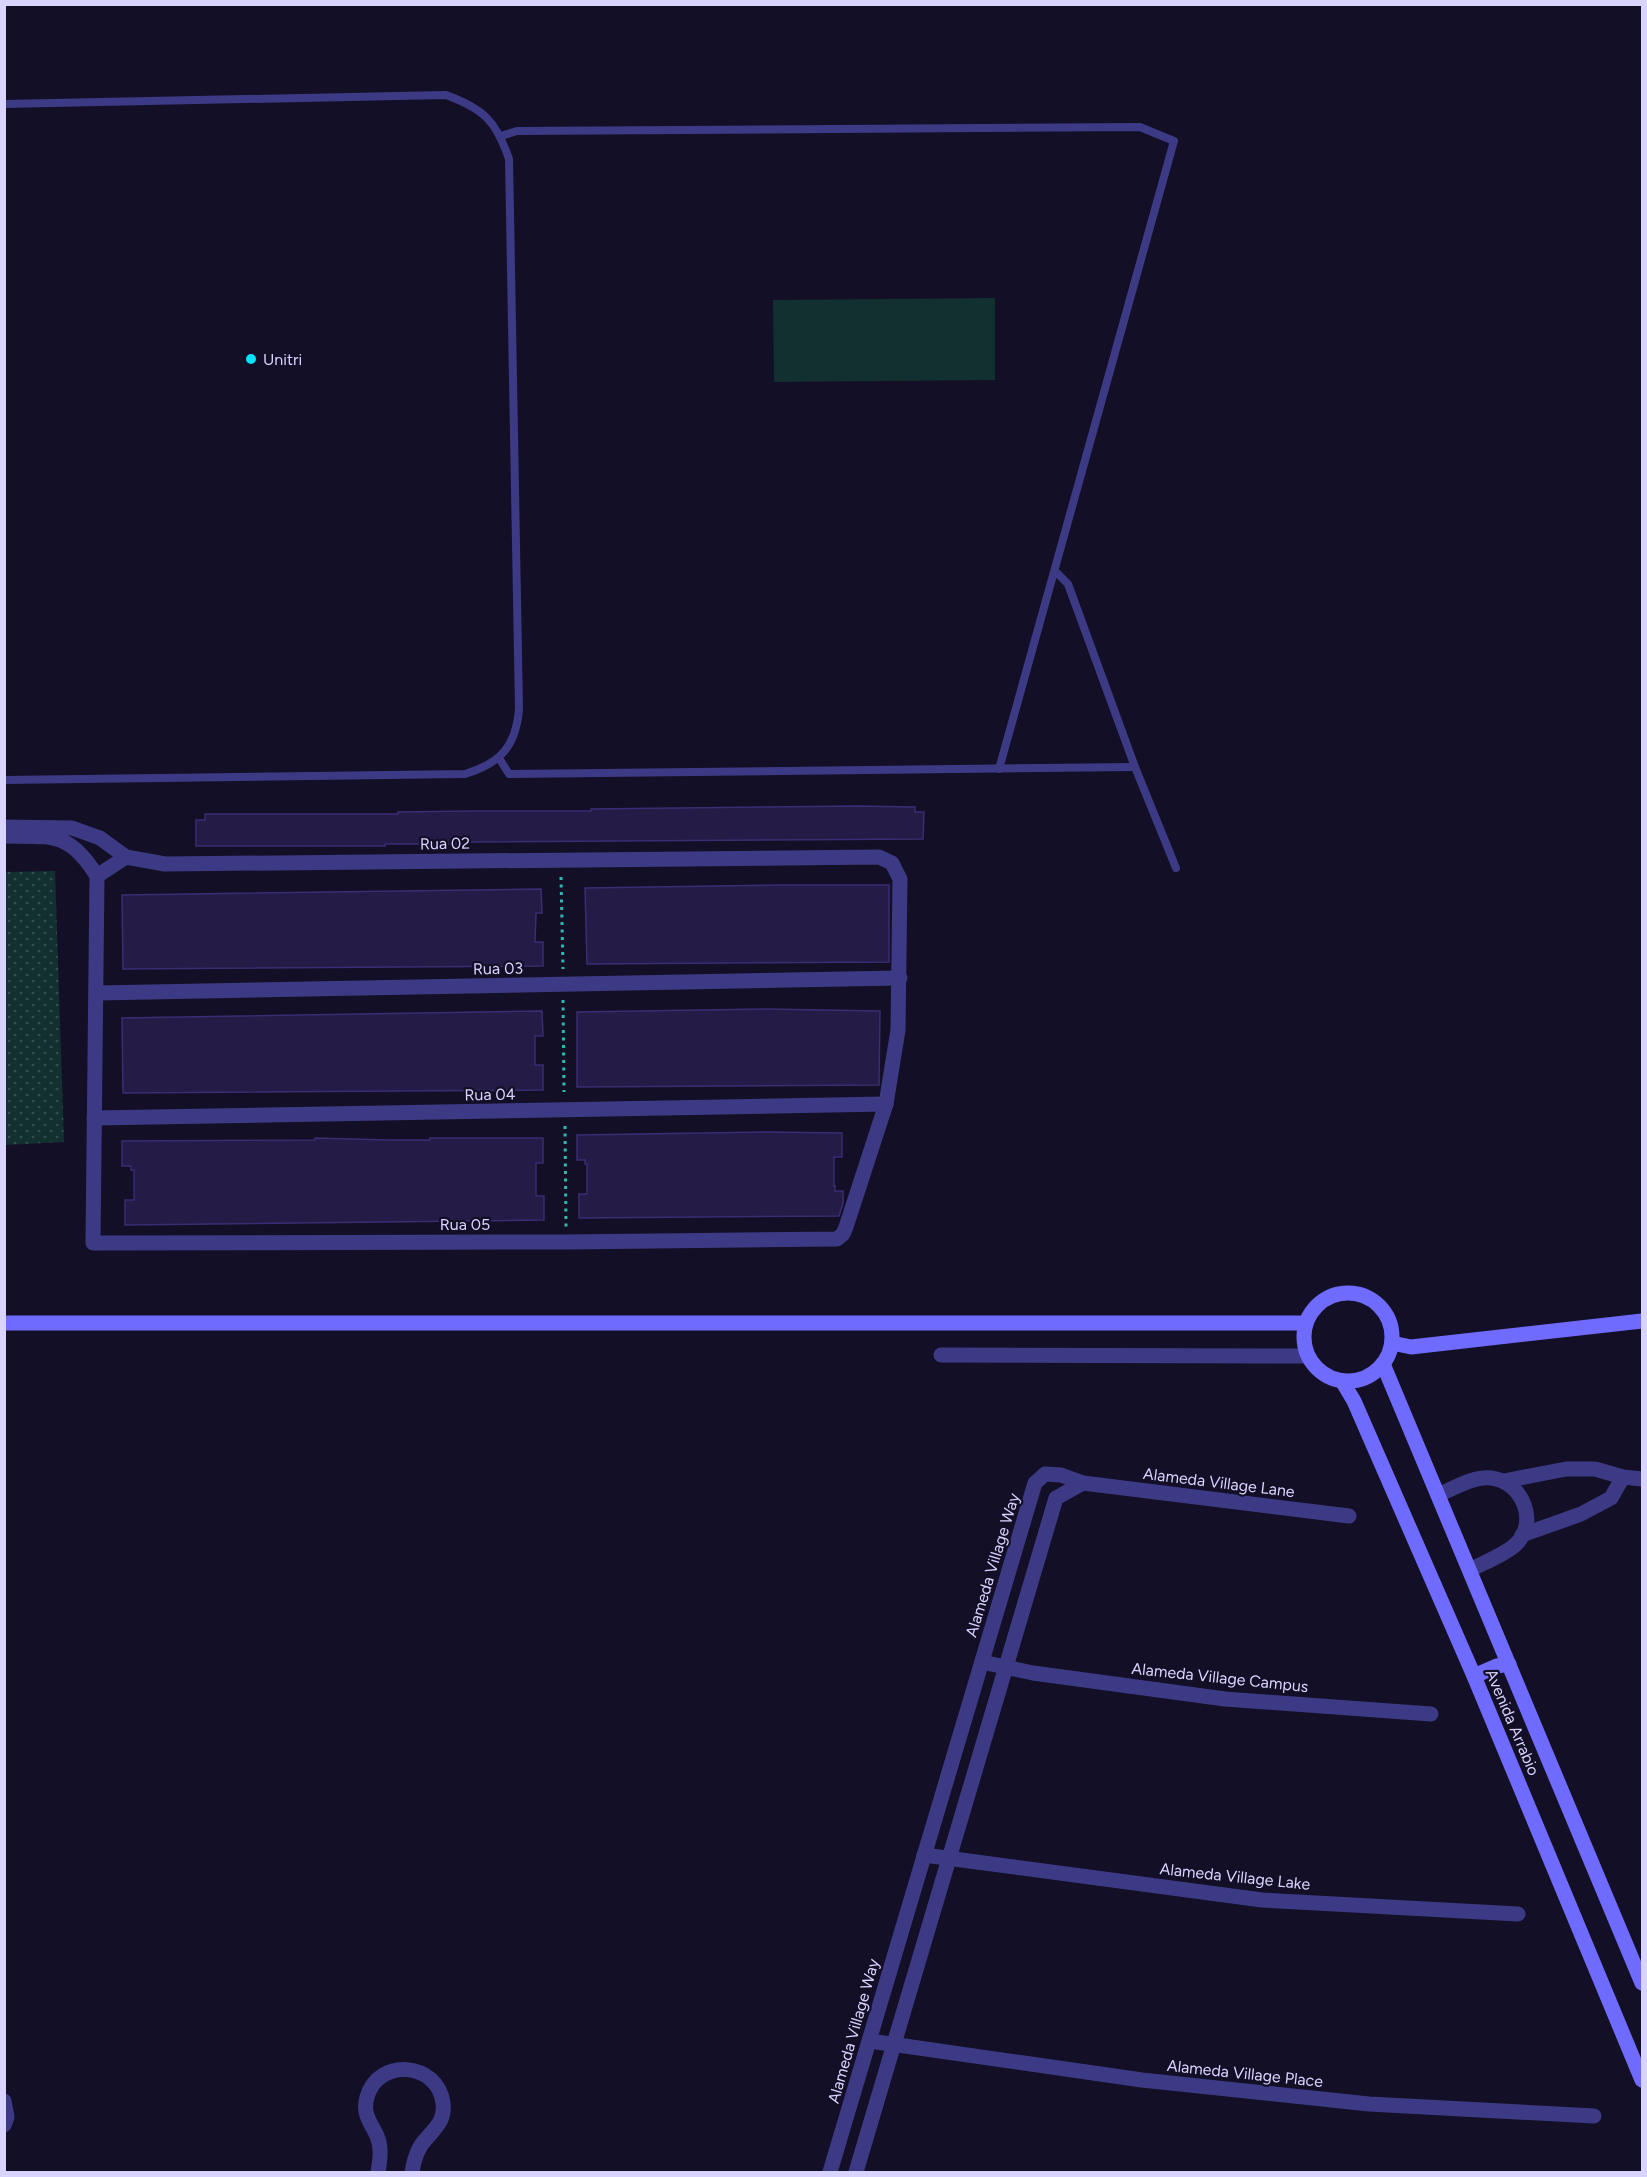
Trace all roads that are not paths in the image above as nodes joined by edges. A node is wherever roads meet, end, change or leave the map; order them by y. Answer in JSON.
{"nodes":[{"id":1,"x":4,"y":104,"type":"edge"},
{"id":2,"x":501,"y":136,"type":"junction"},
{"id":3,"x":1055,"y":571,"type":"junction"},
{"id":4,"x":499,"y":758,"type":"junction"},
{"id":5,"x":1135,"y":767,"type":"junction"},
{"id":6,"x":999,"y":769,"type":"junction"},
{"id":7,"x":4,"y":780,"type":"edge"},
{"id":8,"x":4,"y":827,"type":"edge"},
{"id":9,"x":4,"y":836,"type":"edge"},
{"id":10,"x":100,"y":838,"type":"junction"},
{"id":11,"x":85,"y":857,"type":"junction"},
{"id":12,"x":126,"y":857,"type":"junction"},
{"id":13,"x":1176,"y":868,"type":"dead end"},
{"id":14,"x":97,"y":876,"type":"junction"},
{"id":15,"x":900,"y":978,"type":"junction"},
{"id":16,"x":97,"y":993,"type":"junction"},
{"id":17,"x":886,"y":1104,"type":"junction"},
{"id":18,"x":94,"y":1118,"type":"junction"},
{"id":19,"x":1642,"y":1321,"type":"edge"},
{"id":20,"x":4,"y":1323,"type":"edge"},
{"id":21,"x":1306,"y":1323,"type":"junction"},
{"id":22,"x":1392,"y":1343,"type":"junction"},
{"id":23,"x":941,"y":1355,"type":"dead end"},
{"id":24,"x":1308,"y":1356,"type":"junction"},
{"id":25,"x":1383,"y":1364,"type":"junction"},
{"id":26,"x":1342,"y":1381,"type":"junction"},
{"id":27,"x":1623,"y":1477,"type":"junction"},
{"id":28,"x":1504,"y":1481,"type":"junction"},
{"id":29,"x":1642,"y":1481,"type":"edge"},
{"id":30,"x":1083,"y":1483,"type":"junction"},
{"id":31,"x":1438,"y":1495,"type":"junction"},
{"id":32,"x":1349,"y":1516,"type":"dead end"},
{"id":33,"x":1522,"y":1535,"type":"junction"},
{"id":34,"x":1470,"y":1570,"type":"junction"},
{"id":35,"x":982,"y":1662,"type":"junction"},
{"id":36,"x":1509,"y":1664,"type":"junction"},
{"id":37,"x":1006,"y":1666,"type":"junction"},
{"id":38,"x":1474,"y":1676,"type":"junction"},
{"id":39,"x":1431,"y":1714,"type":"dead end"},
{"id":40,"x":924,"y":1855,"type":"junction"},
{"id":41,"x":949,"y":1859,"type":"junction"},
{"id":42,"x":1518,"y":1914,"type":"dead end"},
{"id":43,"x":1642,"y":1983,"type":"edge"},
{"id":44,"x":870,"y":2041,"type":"junction"},
{"id":45,"x":894,"y":2045,"type":"junction"},
{"id":46,"x":1642,"y":2080,"type":"edge"},
{"id":47,"x":4,"y":2101,"type":"edge"},
{"id":48,"x":1594,"y":2116,"type":"dead end"},
{"id":49,"x":4,"y":2125,"type":"edge"},
{"id":50,"x":378,"y":2172,"type":"edge"},
{"id":51,"x":412,"y":2172,"type":"edge"},
{"id":52,"x":830,"y":2172,"type":"edge"},
{"id":53,"x":856,"y":2172,"type":"edge"}],
"edges":[{"from":1,"to":2,"type":"lane"},
{"from":2,"to":3,"type":"lane"},
{"from":2,"to":4,"type":"lane"},
{"from":3,"to":5,"type":"lane"},
{"from":3,"to":6,"type":"lane"},
{"from":4,"to":6,"type":"lane"},
{"from":4,"to":7,"type":"lane"},
{"from":5,"to":6,"type":"lane"},
{"from":5,"to":13,"type":"lane"},
{"from":8,"to":10,"type":"street","name":"Rua 02"},
{"from":9,"to":11,"type":"street"},
{"from":10,"to":11,"type":"street"},
{"from":10,"to":12,"type":"street","name":"Rua 02"},
{"from":11,"to":14,"type":"street"},
{"from":12,"to":14,"type":"street"},
{"from":12,"to":15,"type":"street","name":"Rua 02"},
{"from":14,"to":16,"type":"street"},
{"from":15,"to":16,"type":"street","name":"Rua 03"},
{"from":15,"to":17,"type":"street"},
{"from":16,"to":18,"type":"street"},
{"from":17,"to":18,"type":"street","name":"Rua 04"},
{"from":17,"to":18,"type":"street","name":"Rua 05"},
{"from":19,"to":22,"type":"street"},
{"from":20,"to":21,"type":"street"},
{"from":21,"to":22,"type":"street"},
{"from":21,"to":24,"type":"street"},
{"from":22,"to":25,"type":"street"},
{"from":23,"to":24,"type":"street"},
{"from":24,"to":26,"type":"street"},
{"from":25,"to":26,"type":"street"},
{"from":25,"to":31,"type":"street","name":"Avenida Arrabio"},
{"from":26,"to":38,"type":"street","name":"Avenida Arrabio"},
{"from":27,"to":28,"type":"street"},
{"from":27,"to":29,"type":"street"},
{"from":27,"to":33,"type":"street"},
{"from":28,"to":31,"type":"street"},
{"from":28,"to":33,"type":"street"},
{"from":30,"to":32,"type":"street","name":"Alameda Village Lane"},
{"from":30,"to":35,"type":"street","name":"Alameda Village Way"},
{"from":30,"to":37,"type":"street"},
{"from":31,"to":34,"type":"street","name":"Avenida Arrabio"},
{"from":33,"to":34,"type":"street"},
{"from":34,"to":36,"type":"street","name":"Avenida Arrabio"},
{"from":35,"to":37,"type":"street","name":"Alameda Village Campus"},
{"from":35,"to":40,"type":"street","name":"Alameda Village Way"},
{"from":36,"to":38,"type":"street"},
{"from":36,"to":43,"type":"street","name":"Avenida Arrabio"},
{"from":37,"to":39,"type":"street","name":"Alameda Village Campus"},
{"from":37,"to":41,"type":"street"},
{"from":38,"to":46,"type":"street","name":"Avenida Arrabio"},
{"from":40,"to":41,"type":"street","name":"Alameda Village Lake"},
{"from":40,"to":44,"type":"street","name":"Alameda Village Way"},
{"from":41,"to":42,"type":"street","name":"Alameda Village Lake"},
{"from":41,"to":45,"type":"street"},
{"from":44,"to":45,"type":"street","name":"Alameda Village Place"},
{"from":44,"to":52,"type":"street","name":"Alameda Village Way"},
{"from":45,"to":48,"type":"street","name":"Alameda Village Place"},
{"from":45,"to":53,"type":"street"},
{"from":47,"to":49,"type":"street"},
{"from":50,"to":51,"type":"street"}]}
